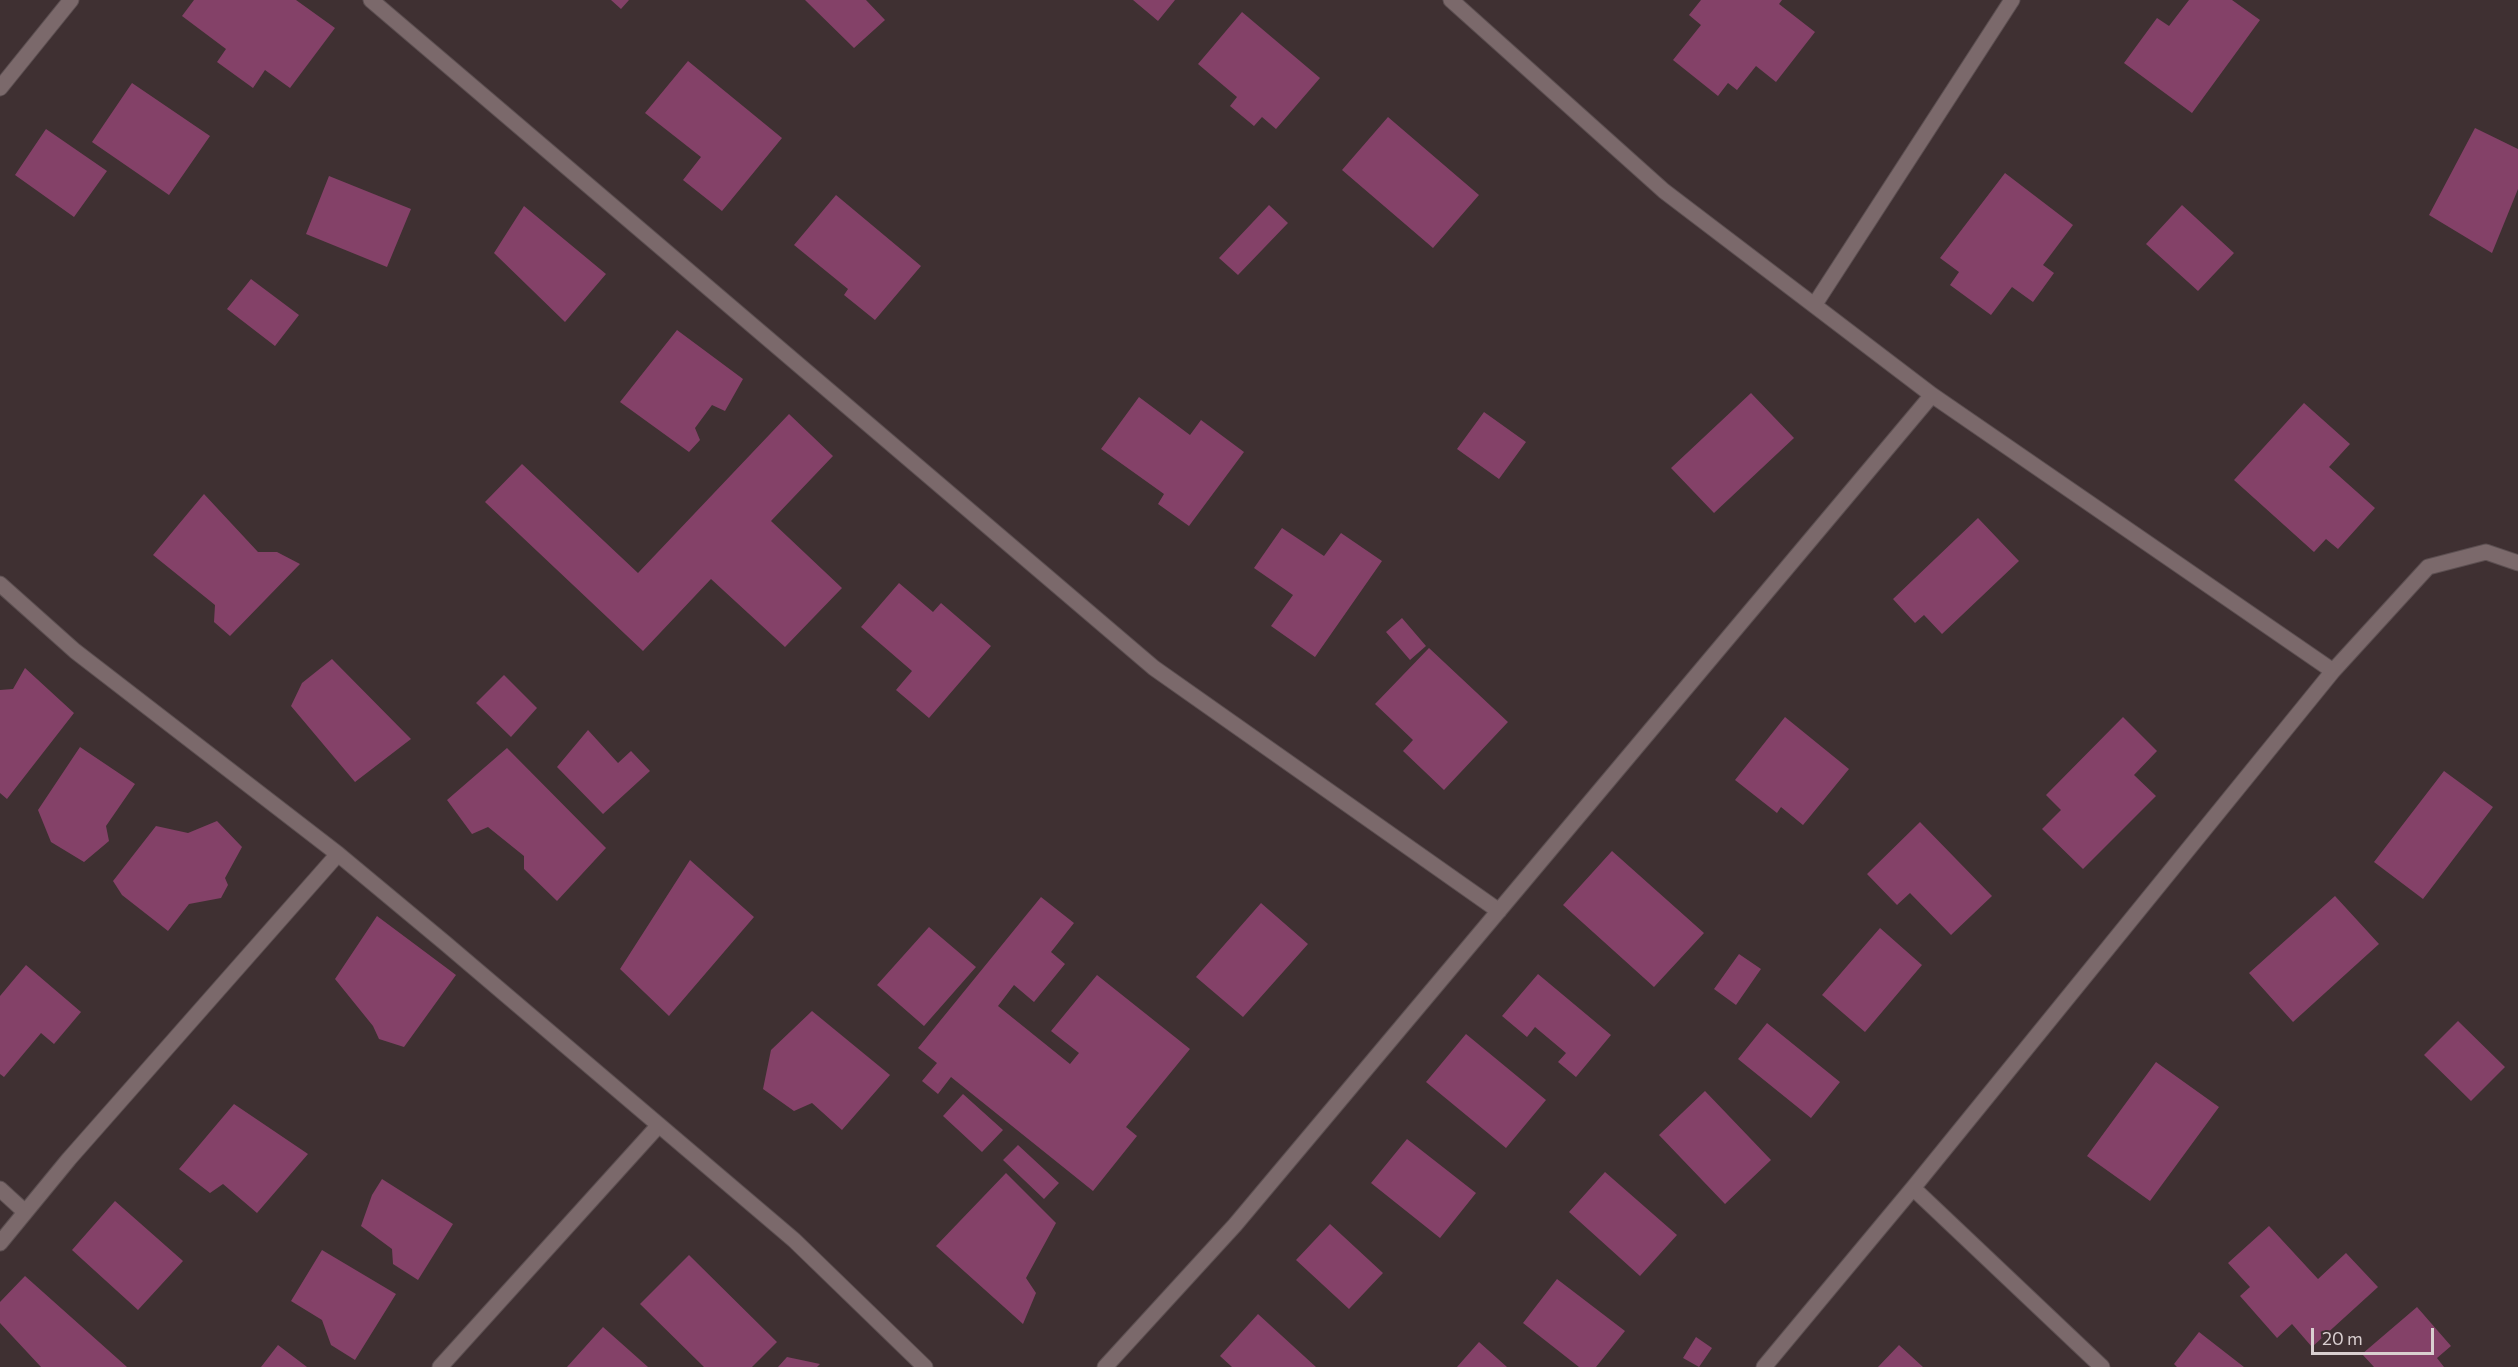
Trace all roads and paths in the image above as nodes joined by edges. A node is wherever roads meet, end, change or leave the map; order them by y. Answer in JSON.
{"nodes":[{"id":1,"x":71,"y":0,"type":"edge"},
{"id":2,"x":371,"y":0,"type":"edge"},
{"id":3,"x":1450,"y":0,"type":"edge"},
{"id":4,"x":2012,"y":0,"type":"edge"},
{"id":5,"x":0,"y":88,"type":"edge"},
{"id":6,"x":1815,"y":304,"type":"junction"},
{"id":7,"x":1932,"y":395,"type":"junction"},
{"id":8,"x":2518,"y":563,"type":"edge"},
{"id":9,"x":0,"y":584,"type":"edge"},
{"id":10,"x":2333,"y":671,"type":"junction"},
{"id":11,"x":338,"y":854,"type":"junction"},
{"id":12,"x":1499,"y":911,"type":"junction"},
{"id":13,"x":659,"y":1125,"type":"junction"},
{"id":14,"x":1913,"y":1188,"type":"junction"},
{"id":15,"x":0,"y":1189,"type":"edge"},
{"id":16,"x":24,"y":1211,"type":"junction"},
{"id":17,"x":0,"y":1243,"type":"edge"},
{"id":18,"x":440,"y":1367,"type":"edge"},
{"id":19,"x":925,"y":1367,"type":"edge"},
{"id":20,"x":1105,"y":1367,"type":"edge"},
{"id":21,"x":1764,"y":1367,"type":"edge"},
{"id":22,"x":2102,"y":1367,"type":"edge"}],
"edges":[{"from":1,"to":5,"type":"street"},
{"from":2,"to":12,"type":"street"},
{"from":3,"to":6,"type":"street"},
{"from":4,"to":6,"type":"street"},
{"from":6,"to":7,"type":"street"},
{"from":7,"to":10,"type":"street"},
{"from":7,"to":12,"type":"street"},
{"from":8,"to":10,"type":"street"},
{"from":9,"to":11,"type":"street"},
{"from":10,"to":14,"type":"street"},
{"from":11,"to":13,"type":"street"},
{"from":11,"to":16,"type":"street"},
{"from":12,"to":20,"type":"street"},
{"from":13,"to":18,"type":"street"},
{"from":13,"to":19,"type":"street"},
{"from":14,"to":21,"type":"street"},
{"from":14,"to":22,"type":"street"},
{"from":15,"to":16,"type":"street"},
{"from":16,"to":17,"type":"street"}]}
